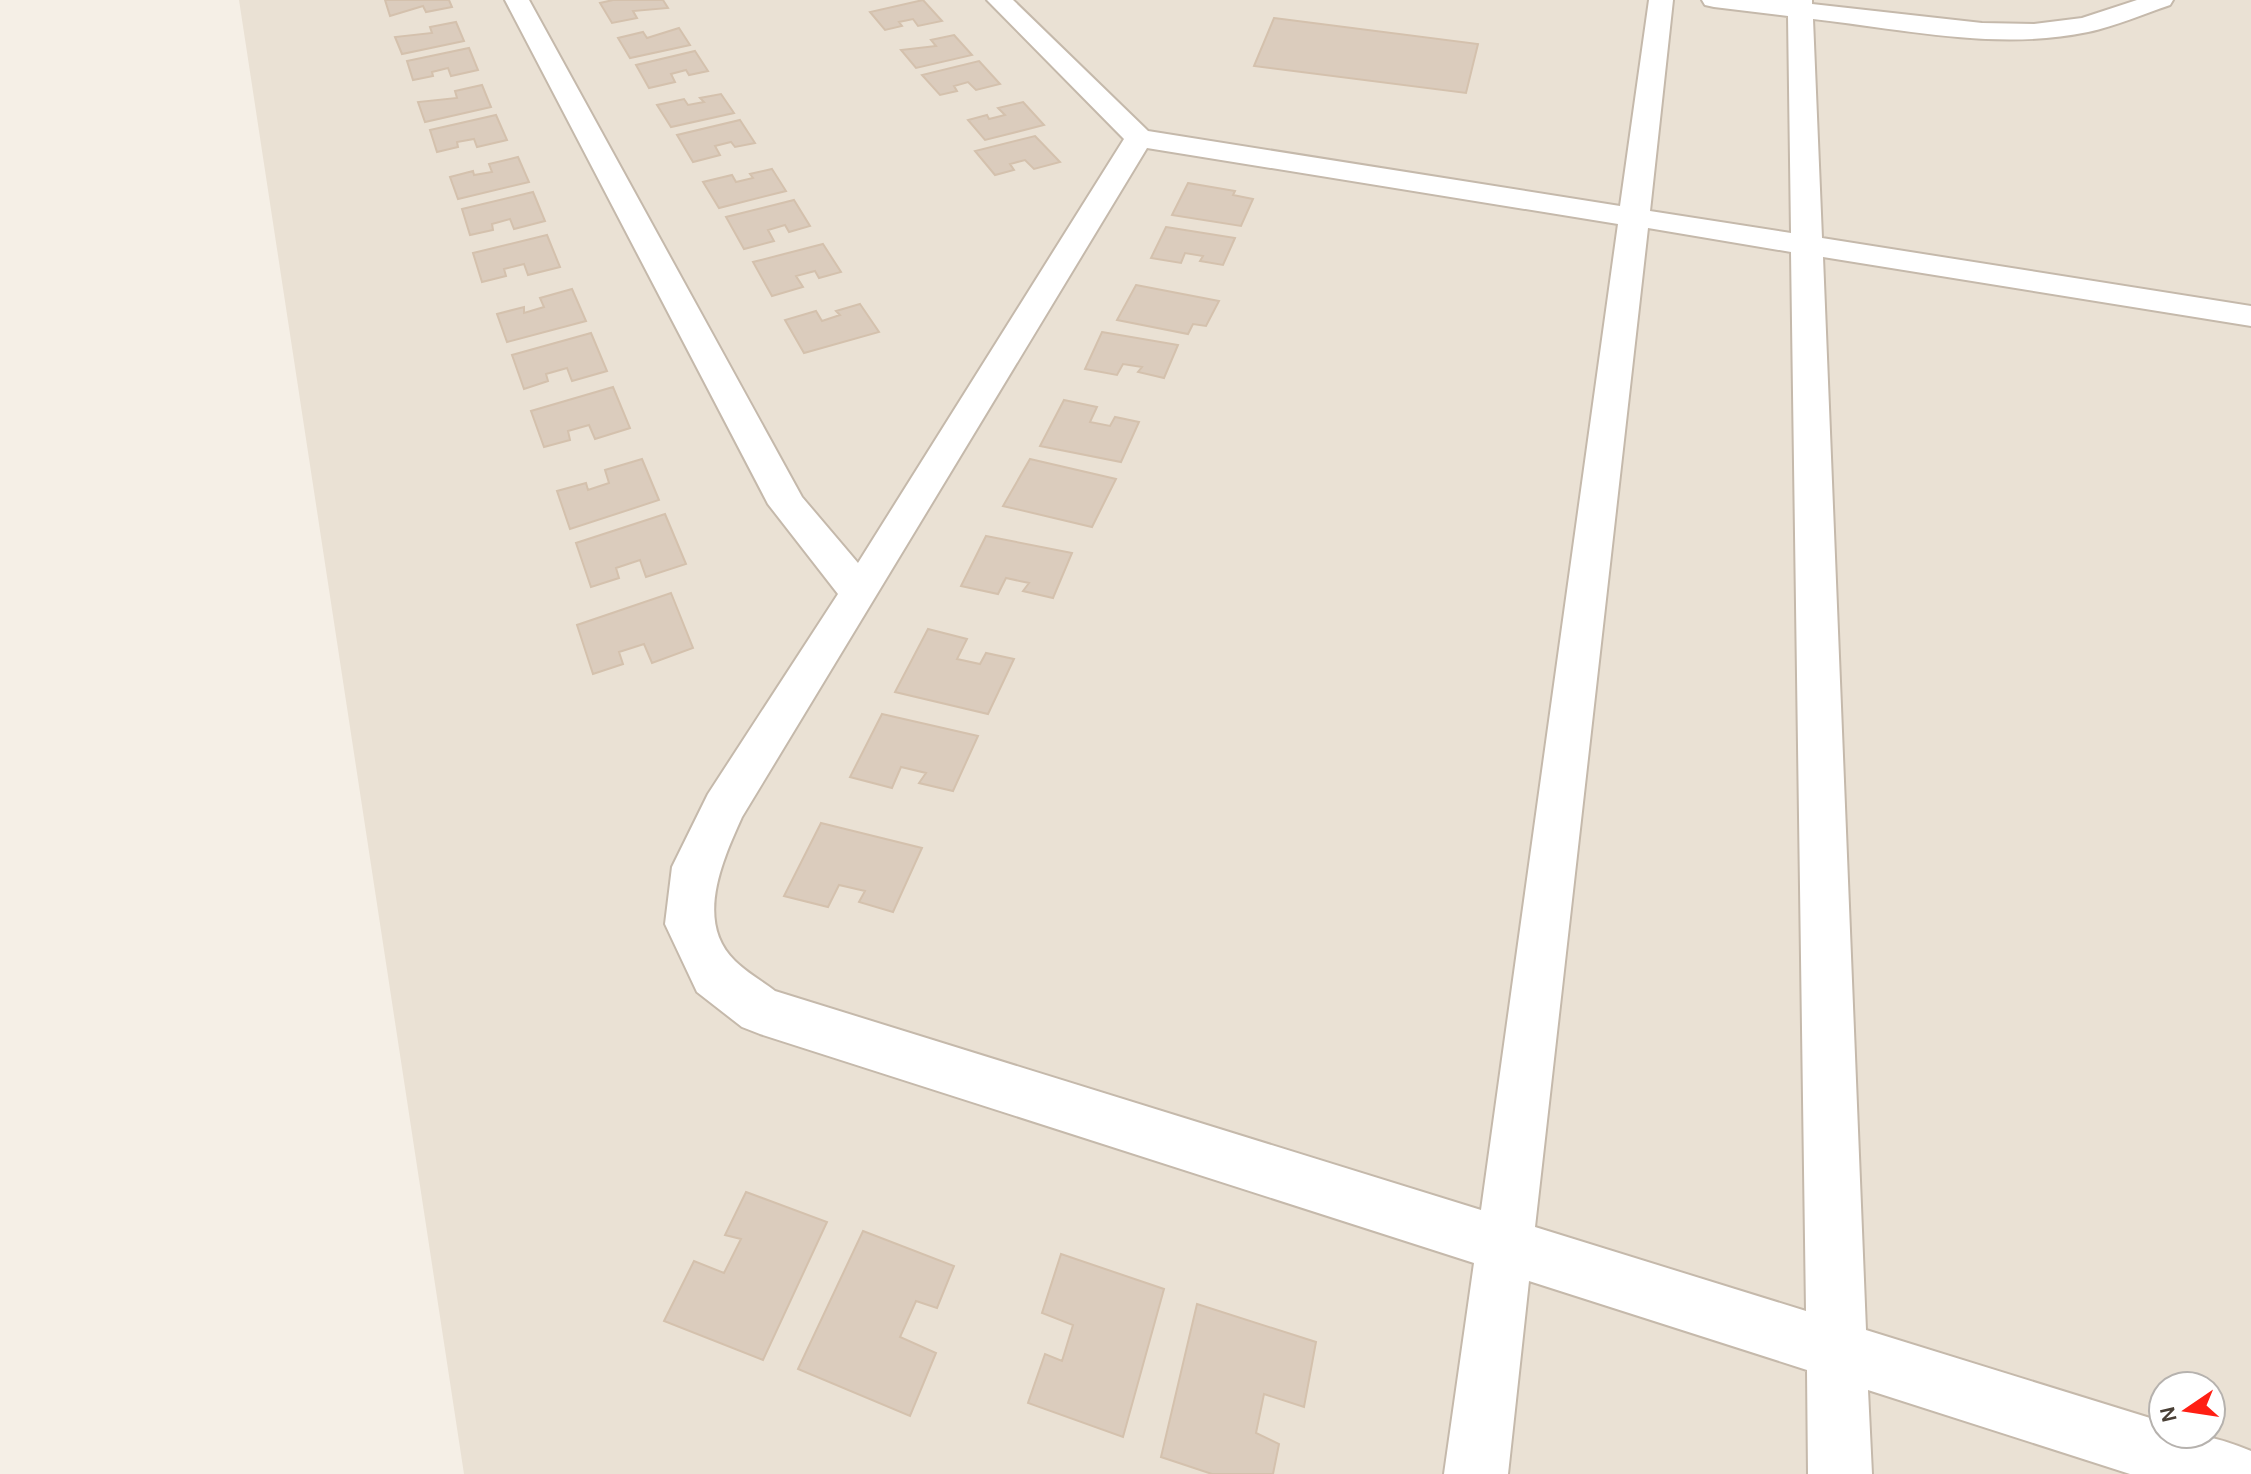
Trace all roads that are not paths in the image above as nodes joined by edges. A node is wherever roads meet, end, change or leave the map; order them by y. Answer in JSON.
{"nodes":[{"id":1,"x":517,"y":0,"type":"edge"},
{"id":2,"x":999,"y":0,"type":"edge"},
{"id":3,"x":1661,"y":0,"type":"edge"},
{"id":4,"x":1714,"y":0,"type":"edge"},
{"id":5,"x":2161,"y":0,"type":"edge"},
{"id":6,"x":1800,"y":4,"type":"edge"},
{"id":7,"x":1139,"y":138,"type":"junction"},
{"id":8,"x":1633,"y":219,"type":"junction"},
{"id":9,"x":1806,"y":247,"type":"junction"},
{"id":10,"x":2251,"y":316,"type":"edge"},
{"id":11,"x":860,"y":593,"type":"junction"},
{"id":12,"x":1504,"y":1246,"type":"junction"},
{"id":13,"x":1836,"y":1350,"type":"junction"},
{"id":14,"x":1476,"y":1474,"type":"edge"},
{"id":15,"x":1840,"y":1474,"type":"edge"},
{"id":16,"x":2229,"y":1474,"type":"edge"}],
"edges":[{"from":1,"to":11,"type":"street"},
{"from":2,"to":7,"type":"street"},
{"from":3,"to":8,"type":"street"},
{"from":4,"to":6,"type":"street"},
{"from":5,"to":6,"type":"street"},
{"from":6,"to":9,"type":"street"},
{"from":7,"to":8,"type":"street"},
{"from":7,"to":11,"type":"street"},
{"from":8,"to":9,"type":"street"},
{"from":8,"to":12,"type":"street"},
{"from":9,"to":10,"type":"street"},
{"from":9,"to":13,"type":"street"},
{"from":11,"to":12,"type":"street"},
{"from":12,"to":13,"type":"street"},
{"from":12,"to":14,"type":"street"},
{"from":13,"to":15,"type":"street"},
{"from":13,"to":16,"type":"street"}]}
